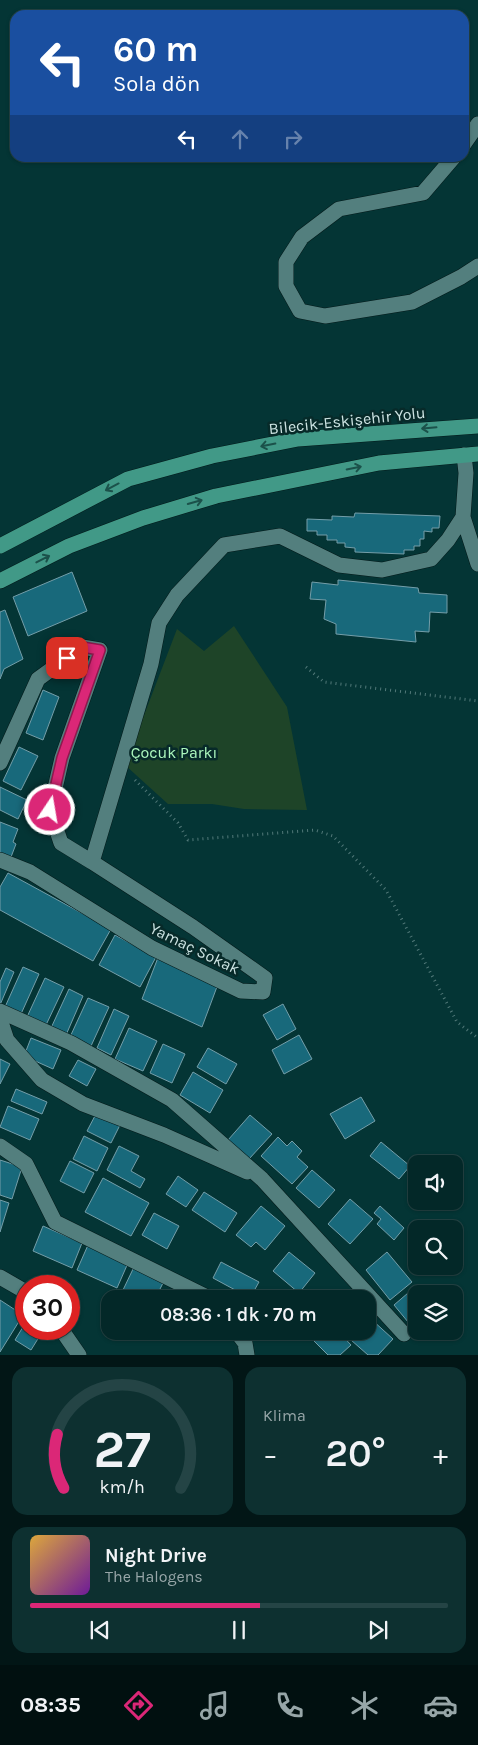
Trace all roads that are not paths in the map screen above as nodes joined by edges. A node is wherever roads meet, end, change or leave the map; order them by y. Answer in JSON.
{"nodes":[{"id":1,"x":478,"y":124,"type":"edge"},
{"id":2,"x":469,"y":137,"type":"edge"},
{"id":3,"x":450,"y":162,"type":"edge"},
{"id":4,"x":478,"y":266,"type":"edge"},
{"id":5,"x":478,"y":426,"type":"edge"},
{"id":6,"x":471,"y":454,"type":"edge"},
{"id":7,"x":463,"y":517,"type":"junction"},
{"id":8,"x":0,"y":546,"type":"edge"},
{"id":9,"x":478,"y":564,"type":"edge"},
{"id":10,"x":0,"y":582,"type":"edge"},
{"id":11,"x":0,"y":763,"type":"edge"},
{"id":12,"x":0,"y":860,"type":"edge"},
{"id":13,"x":92,"y":862,"type":"junction"},
{"id":14,"x":0,"y":1011,"type":"edge"},
{"id":15,"x":0,"y":1019,"type":"edge"},
{"id":16,"x":0,"y":1146,"type":"edge"},
{"id":17,"x":262,"y":1179,"type":"junction"},
{"id":18,"x":0,"y":1277,"type":"edge"},
{"id":19,"x":15,"y":1286,"type":"edge"},
{"id":20,"x":193,"y":1290,"type":"edge"},
{"id":21,"x":404,"y":1334,"type":"dead end"},
{"id":22,"x":69,"y":1340,"type":"edge"},
{"id":23,"x":242,"y":1340,"type":"edge"},
{"id":24,"x":80,"y":1355,"type":"edge"},
{"id":25,"x":247,"y":1355,"type":"edge"}],
"edges":[{"from":1,"to":2,"type":"street"},
{"from":3,"to":4,"type":"street"},
{"from":5,"to":8,"type":"main road","name":"Bilecik-Eskişehir Yolu","one_way":true},
{"from":6,"to":7,"type":"street"},
{"from":10,"to":6,"type":"main road","one_way":true},
{"from":7,"to":9,"type":"street"},
{"from":7,"to":13,"type":"street"},
{"from":11,"to":13,"type":"street"},
{"from":12,"to":13,"type":"street","name":"Yamaç Sokak"},
{"from":14,"to":17,"type":"street"},
{"from":15,"to":17,"type":"street"},
{"from":16,"to":20,"type":"street"},
{"from":17,"to":21,"type":"street"},
{"from":18,"to":19,"type":"street"},
{"from":22,"to":24,"type":"street"},
{"from":23,"to":25,"type":"street"}]}
